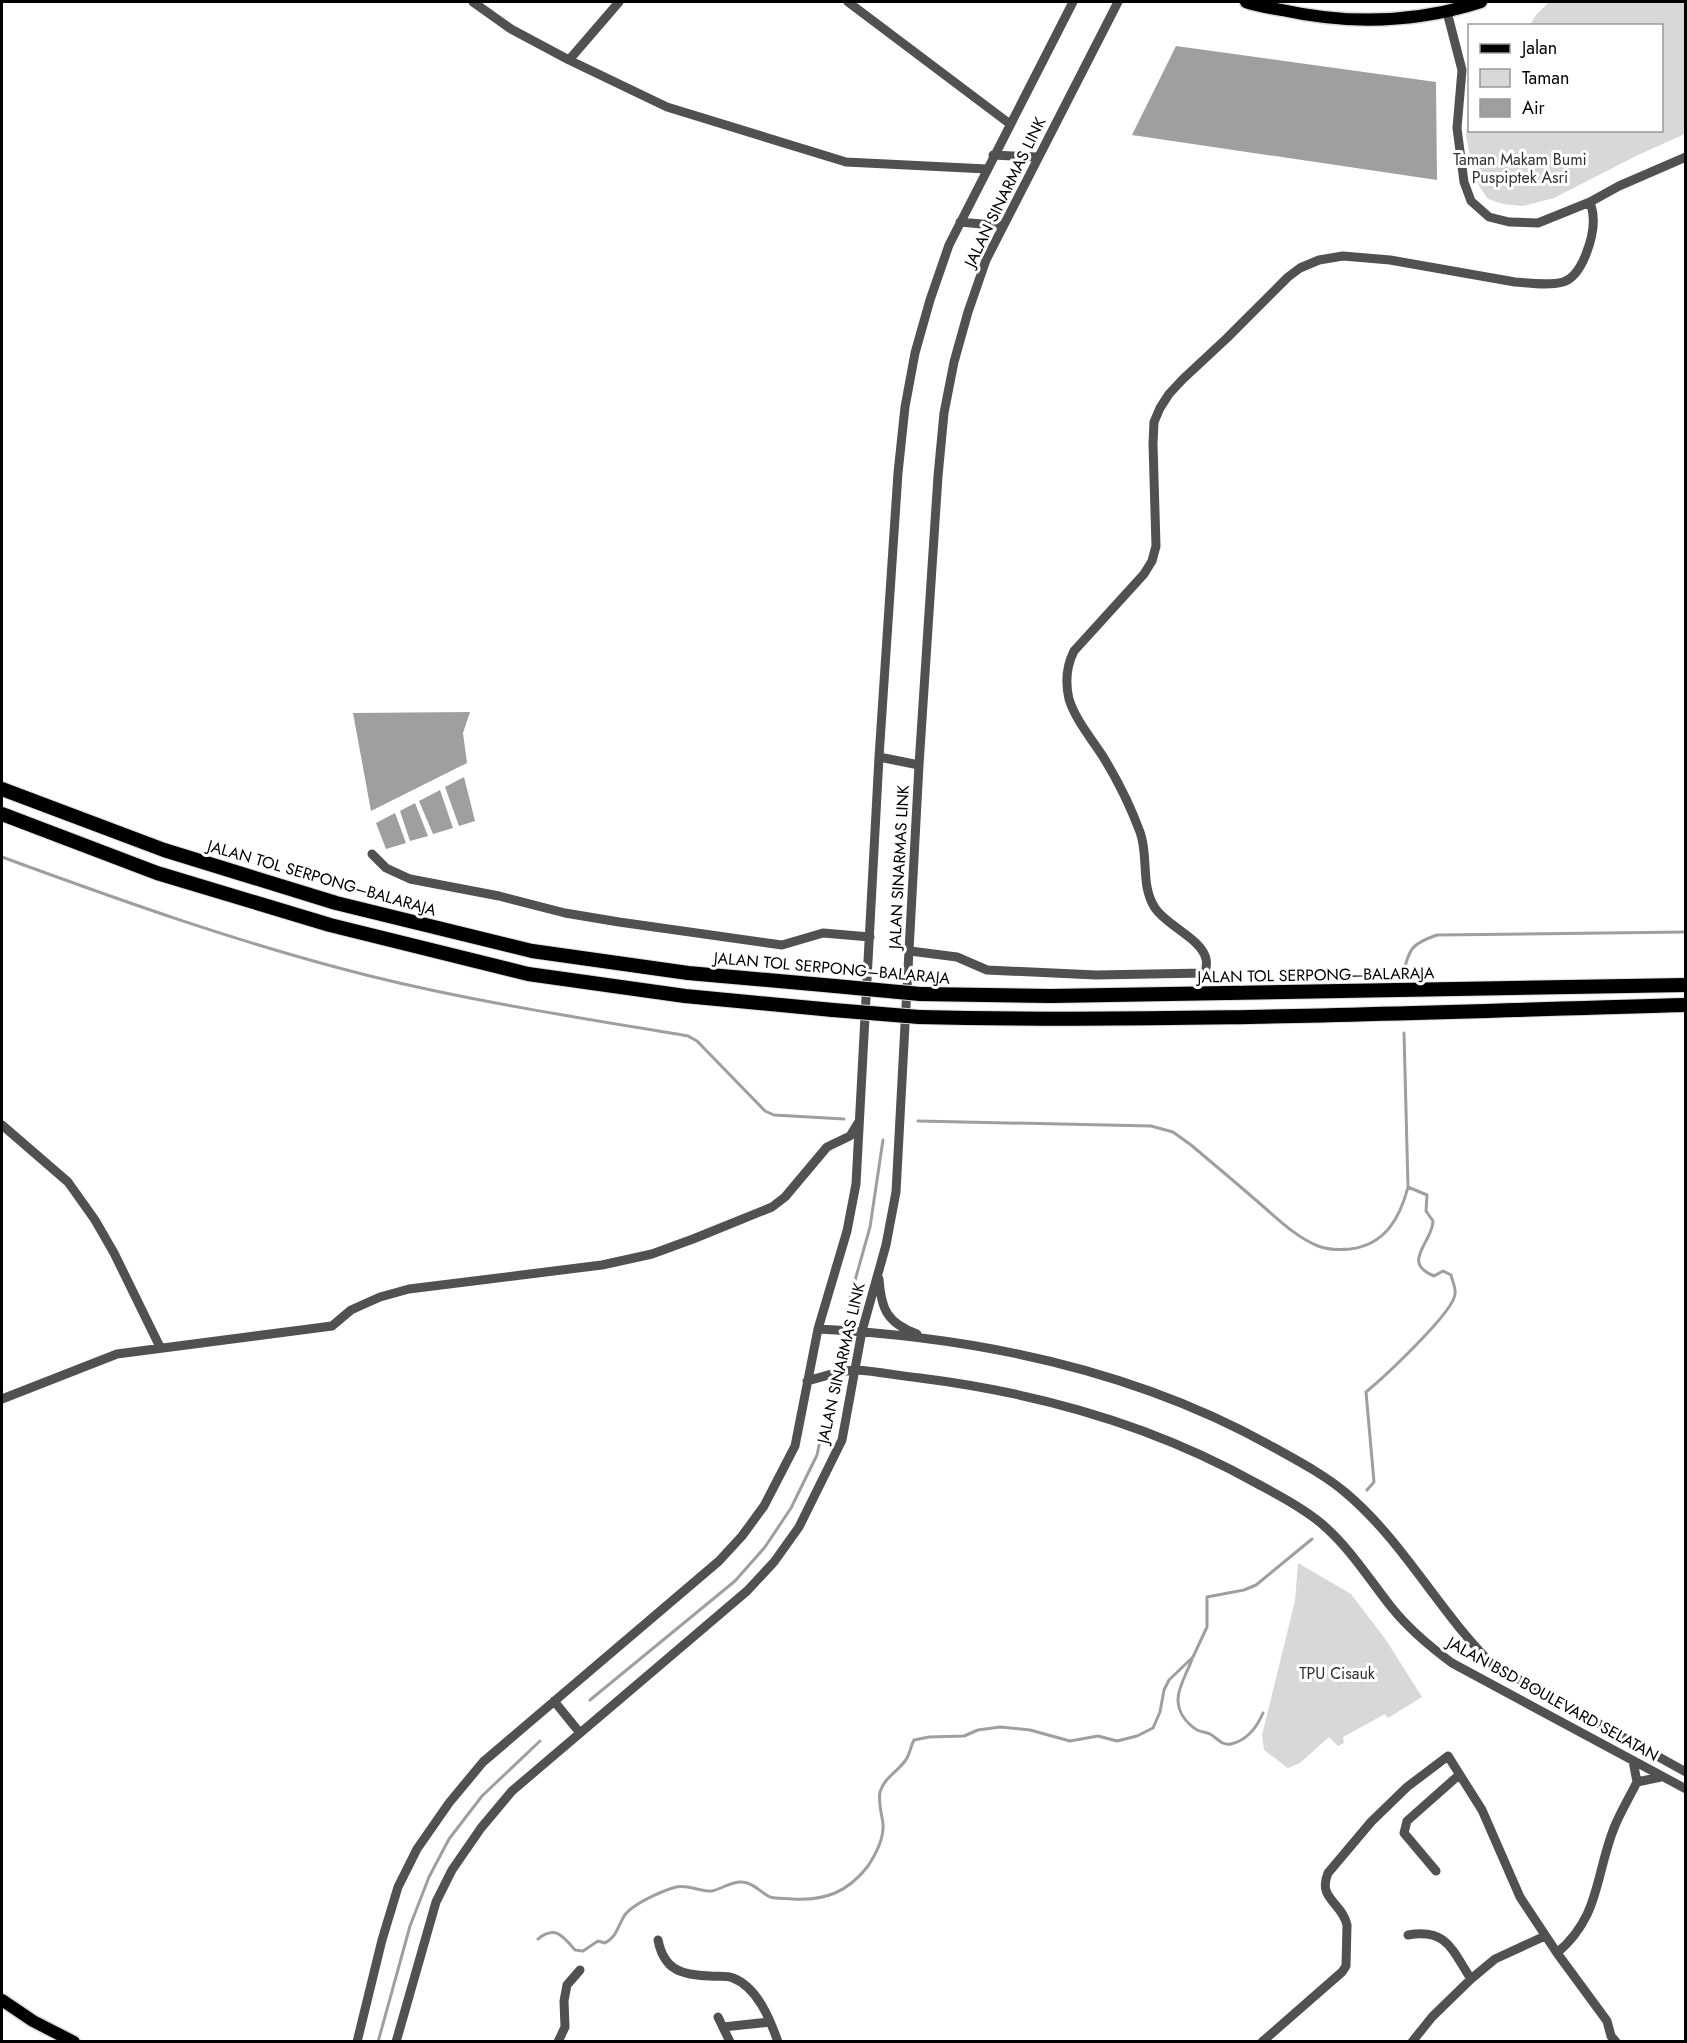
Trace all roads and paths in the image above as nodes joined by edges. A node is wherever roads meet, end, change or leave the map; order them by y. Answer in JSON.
{"nodes":[{"id":1,"x":473,"y":2,"type":"edge"},
{"id":2,"x":619,"y":2,"type":"edge"},
{"id":3,"x":848,"y":2,"type":"edge"},
{"id":4,"x":1073,"y":2,"type":"edge"},
{"id":5,"x":1118,"y":2,"type":"edge"},
{"id":6,"x":1246,"y":2,"type":"edge"},
{"id":7,"x":1481,"y":2,"type":"edge"},
{"id":8,"x":1447,"y":12,"type":"junction"},
{"id":9,"x":569,"y":60,"type":"junction"},
{"id":10,"x":1010,"y":124,"type":"junction"},
{"id":11,"x":993,"y":155,"type":"junction"},
{"id":12,"x":1686,"y":157,"type":"edge"},
{"id":13,"x":1037,"y":158,"type":"junction"},
{"id":14,"x":987,"y":169,"type":"junction"},
{"id":15,"x":1590,"y":202,"type":"junction"},
{"id":16,"x":960,"y":222,"type":"junction"},
{"id":17,"x":1003,"y":226,"type":"junction"},
{"id":18,"x":879,"y":757,"type":"junction"},
{"id":19,"x":919,"y":765,"type":"junction"},
{"id":20,"x":2,"y":789,"type":"edge"},
{"id":21,"x":2,"y":814,"type":"edge"},
{"id":22,"x":372,"y":854,"type":"dead end"},
{"id":23,"x":870,"y":937,"type":"junction"},
{"id":24,"x":910,"y":951,"type":"junction"},
{"id":25,"x":1686,"y":985,"type":"edge"},
{"id":26,"x":1686,"y":1007,"type":"edge"},
{"id":27,"x":860,"y":1120,"type":"junction"},
{"id":28,"x":2,"y":1125,"type":"edge"},
{"id":29,"x":879,"y":1270,"type":"junction"},
{"id":30,"x":818,"y":1329,"type":"junction"},
{"id":31,"x":862,"y":1331,"type":"junction"},
{"id":32,"x":931,"y":1340,"type":"junction"},
{"id":33,"x":160,"y":1347,"type":"junction"},
{"id":34,"x":855,"y":1370,"type":"junction"},
{"id":35,"x":807,"y":1381,"type":"junction"},
{"id":36,"x":2,"y":1399,"type":"edge"},
{"id":37,"x":554,"y":1701,"type":"junction"},
{"id":38,"x":1612,"y":1731,"type":"junction"},
{"id":39,"x":580,"y":1733,"type":"junction"},
{"id":40,"x":1605,"y":1746,"type":"junction"},
{"id":41,"x":1633,"y":1761,"type":"junction"},
{"id":42,"x":1686,"y":1772,"type":"edge"},
{"id":43,"x":1459,"y":1775,"type":"junction"},
{"id":44,"x":1661,"y":1777,"type":"junction"},
{"id":45,"x":1637,"y":1782,"type":"junction"},
{"id":46,"x":1686,"y":1789,"type":"edge"},
{"id":47,"x":1436,"y":1871,"type":"dead end"},
{"id":48,"x":1408,"y":1935,"type":"dead end"},
{"id":49,"x":1545,"y":1936,"type":"junction"},
{"id":50,"x":658,"y":1940,"type":"dead end"},
{"id":51,"x":1557,"y":1953,"type":"junction"},
{"id":52,"x":580,"y":1970,"type":"dead end"},
{"id":53,"x":1471,"y":1979,"type":"junction"},
{"id":54,"x":2,"y":2000,"type":"edge"},
{"id":55,"x":718,"y":2017,"type":"dead end"},
{"id":56,"x":770,"y":2022,"type":"junction"},
{"id":57,"x":723,"y":2027,"type":"junction"},
{"id":58,"x":58,"y":2038,"type":"edge"},
{"id":59,"x":1610,"y":2040,"type":"edge"},
{"id":60,"x":74,"y":2042,"type":"edge"},
{"id":61,"x":357,"y":2042,"type":"edge"},
{"id":62,"x":396,"y":2042,"type":"edge"},
{"id":63,"x":558,"y":2042,"type":"edge"},
{"id":64,"x":730,"y":2042,"type":"edge"},
{"id":65,"x":778,"y":2042,"type":"edge"},
{"id":66,"x":1262,"y":2042,"type":"edge"},
{"id":67,"x":1412,"y":2042,"type":"edge"}],
"edges":[{"from":1,"to":9,"type":"street"},
{"from":2,"to":9,"type":"street"},
{"from":3,"to":10,"type":"street"},
{"from":4,"to":10,"type":"street","name":"JALAN SINARMAS LINK"},
{"from":5,"to":13,"type":"street","name":"JALAN SINARMAS LINK"},
{"from":6,"to":8,"type":"main road"},
{"from":7,"to":8,"type":"main road"},
{"from":8,"to":15,"type":"street"},
{"from":9,"to":14,"type":"street"},
{"from":10,"to":11,"type":"street","name":"JALAN SINARMAS LINK"},
{"from":11,"to":13,"type":"street"},
{"from":11,"to":14,"type":"street","name":"JALAN SINARMAS LINK"},
{"from":12,"to":15,"type":"street"},
{"from":13,"to":17,"type":"street","name":"JALAN SINARMAS LINK"},
{"from":14,"to":16,"type":"street","name":"JALAN SINARMAS LINK"},
{"from":15,"to":24,"type":"street"},
{"from":16,"to":17,"type":"street"},
{"from":16,"to":18,"type":"street","name":"JALAN SINARMAS LINK"},
{"from":17,"to":19,"type":"street","name":"JALAN SINARMAS LINK"},
{"from":18,"to":19,"type":"street"},
{"from":18,"to":23,"type":"street","name":"JALAN SINARMAS LINK"},
{"from":19,"to":24,"type":"street","name":"JALAN SINARMAS LINK"},
{"from":20,"to":25,"type":"highway","name":"JALAN TOL SERPONG–BALARAJA","bridge":true},
{"from":21,"to":26,"type":"highway","bridge":true},
{"from":22,"to":23,"type":"street"},
{"from":23,"to":27,"type":"street","name":"JALAN SINARMAS LINK"},
{"from":24,"to":29,"type":"street","name":"JALAN SINARMAS LINK"},
{"from":27,"to":30,"type":"street","name":"JALAN SINARMAS LINK"},
{"from":27,"to":33,"type":"street"},
{"from":28,"to":33,"type":"street"},
{"from":29,"to":31,"type":"street","name":"JALAN SINARMAS LINK"},
{"from":29,"to":32,"type":"street"},
{"from":30,"to":31,"type":"street","name":"JALAN BSD BOULEVARD SELATAN"},
{"from":30,"to":35,"type":"street","name":"JALAN SINARMAS LINK"},
{"from":31,"to":32,"type":"street","name":"JALAN BSD BOULEVARD SELATAN"},
{"from":31,"to":34,"type":"street","name":"JALAN SINARMAS LINK"},
{"from":32,"to":38,"type":"street","name":"JALAN BSD BOULEVARD SELATAN"},
{"from":33,"to":36,"type":"street"},
{"from":34,"to":35,"type":"street","name":"JALAN BSD BOULEVARD SELATAN"},
{"from":34,"to":39,"type":"street","name":"JALAN SINARMAS LINK"},
{"from":34,"to":40,"type":"street","name":"JALAN BSD BOULEVARD SELATAN"},
{"from":35,"to":37,"type":"street","name":"JALAN SINARMAS LINK"},
{"from":37,"to":39,"type":"street"},
{"from":37,"to":61,"type":"street","name":"JALAN SINARMAS LINK"},
{"from":38,"to":40,"type":"street"},
{"from":38,"to":42,"type":"street","name":"JALAN BSD BOULEVARD SELATAN"},
{"from":39,"to":62,"type":"street","name":"JALAN SINARMAS LINK"},
{"from":40,"to":41,"type":"street","name":"JALAN BSD BOULEVARD SELATAN"},
{"from":41,"to":44,"type":"street","name":"JALAN BSD BOULEVARD SELATAN"},
{"from":41,"to":45,"type":"street"},
{"from":43,"to":47,"type":"street"},
{"from":43,"to":49,"type":"street"},
{"from":43,"to":66,"type":"street"},
{"from":44,"to":45,"type":"street"},
{"from":44,"to":46,"type":"street","name":"JALAN BSD BOULEVARD SELATAN"},
{"from":45,"to":51,"type":"street"},
{"from":48,"to":53,"type":"street"},
{"from":49,"to":51,"type":"street"},
{"from":49,"to":53,"type":"street"},
{"from":50,"to":56,"type":"street"},
{"from":51,"to":59,"type":"street"},
{"from":52,"to":63,"type":"street"},
{"from":53,"to":67,"type":"street"},
{"from":54,"to":58,"type":"main road"},
{"from":55,"to":57,"type":"street"},
{"from":56,"to":57,"type":"street"},
{"from":56,"to":65,"type":"street"},
{"from":57,"to":64,"type":"street"},
{"from":58,"to":60,"type":"main road"}]}
